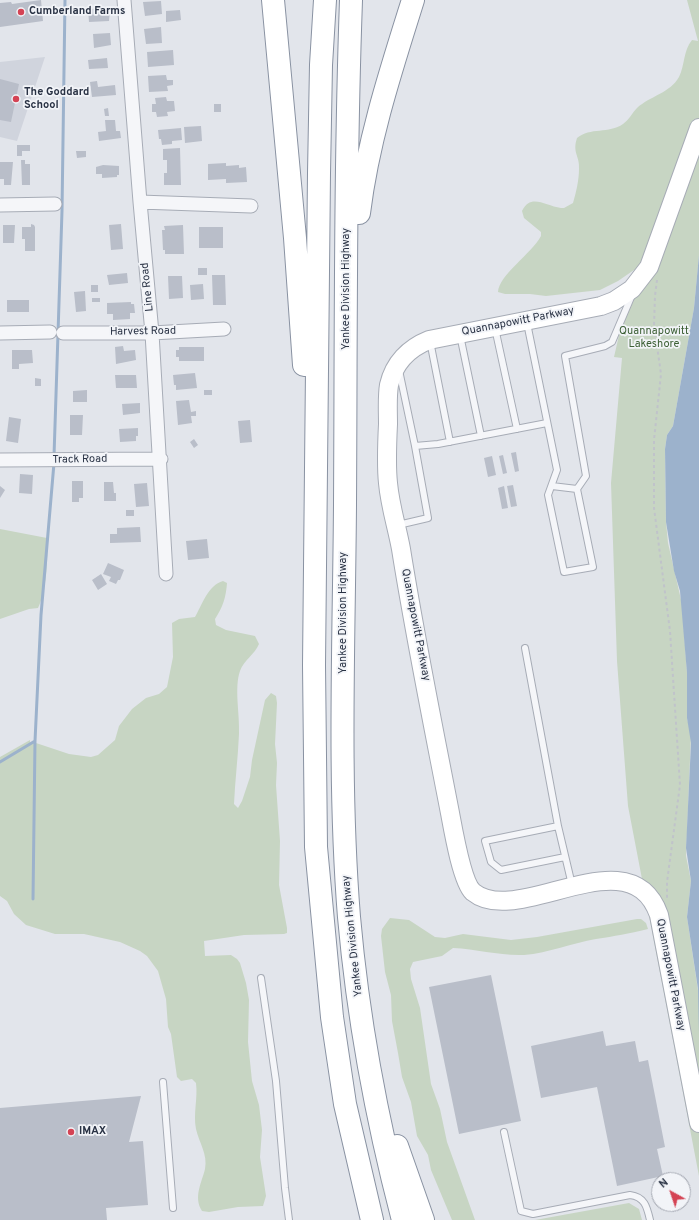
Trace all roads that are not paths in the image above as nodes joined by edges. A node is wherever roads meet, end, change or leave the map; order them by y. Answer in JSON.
{"nodes":[{"id":1,"x":124,"y":0,"type":"edge"},
{"id":2,"x":273,"y":0,"type":"edge"},
{"id":3,"x":325,"y":0,"type":"edge"},
{"id":4,"x":351,"y":0,"type":"edge"},
{"id":5,"x":413,"y":0,"type":"edge"},
{"id":6,"x":699,"y":128,"type":"edge"},
{"id":7,"x":140,"y":202,"type":"junction"},
{"id":8,"x":55,"y":204,"type":"dead end"},
{"id":9,"x":0,"y":205,"type":"edge"},
{"id":10,"x":251,"y":206,"type":"dead end"},
{"id":11,"x":637,"y":284,"type":"junction"},
{"id":12,"x":347,"y":305,"type":"junction"},
{"id":13,"x":526,"y":320,"type":"junction"},
{"id":14,"x":495,"y":327,"type":"junction"},
{"id":15,"x":224,"y":329,"type":"dead end"},
{"id":16,"x":0,"y":333,"type":"edge"},
{"id":17,"x":152,"y":333,"type":"junction"},
{"id":18,"x":460,"y":334,"type":"junction"},
{"id":19,"x":429,"y":340,"type":"junction"},
{"id":20,"x":398,"y":364,"type":"junction"},
{"id":21,"x":547,"y":423,"type":"junction"},
{"id":22,"x":517,"y":429,"type":"junction"},
{"id":23,"x":481,"y":436,"type":"junction"},
{"id":24,"x":450,"y":442,"type":"junction"},
{"id":25,"x":415,"y":446,"type":"junction"},
{"id":26,"x":161,"y":459,"type":"junction"},
{"id":27,"x":0,"y":460,"type":"edge"},
{"id":28,"x":552,"y":486,"type":"junction"},
{"id":29,"x":578,"y":489,"type":"junction"},
{"id":30,"x":316,"y":521,"type":"junction"},
{"id":31,"x":395,"y":526,"type":"junction"},
{"id":32,"x":166,"y":574,"type":"dead end"},
{"id":33,"x":525,"y":648,"type":"dead end"},
{"id":34,"x":558,"y":826,"type":"junction"},
{"id":35,"x":565,"y":858,"type":"junction"},
{"id":36,"x":573,"y":887,"type":"junction"},
{"id":37,"x":261,"y":978,"type":"dead end"},
{"id":38,"x":370,"y":1072,"type":"junction"},
{"id":39,"x":163,"y":1082,"type":"dead end"},
{"id":40,"x":699,"y":1123,"type":"edge"},
{"id":41,"x":504,"y":1132,"type":"dead end"},
{"id":42,"x":358,"y":1162,"type":"junction"},
{"id":43,"x":173,"y":1208,"type":"dead end"},
{"id":44,"x":289,"y":1220,"type":"edge"},
{"id":45,"x":359,"y":1220,"type":"edge"},
{"id":46,"x":372,"y":1220,"type":"edge"},
{"id":47,"x":403,"y":1220,"type":"edge"},
{"id":48,"x":423,"y":1220,"type":"edge"},
{"id":49,"x":650,"y":1220,"type":"edge"}],
"edges":[{"from":1,"to":7,"type":"street","name":"Line Road"},
{"from":2,"to":30,"type":"highway"},
{"from":3,"to":30,"type":"highway"},
{"from":4,"to":12,"type":"highway","name":"Yankee Division Highway"},
{"from":5,"to":12,"type":"highway"},
{"from":6,"to":11,"type":"street","name":"Quannapowitt Parkway"},
{"from":7,"to":10,"type":"street"},
{"from":7,"to":17,"type":"street","name":"Line Road"},
{"from":8,"to":9,"type":"street"},
{"from":11,"to":13,"type":"street","name":"Quannapowitt Parkway"},
{"from":11,"to":29,"type":"lane"},
{"from":12,"to":38,"type":"highway","name":"Yankee Division Highway"},
{"from":13,"to":14,"type":"street","name":"Quannapowitt Parkway"},
{"from":13,"to":21,"type":"lane"},
{"from":14,"to":18,"type":"street","name":"Quannapowitt Parkway"},
{"from":14,"to":22,"type":"lane"},
{"from":15,"to":17,"type":"street","name":"Harvest Road"},
{"from":16,"to":17,"type":"street","name":"Harvest Road"},
{"from":17,"to":26,"type":"street","name":"Line Road"},
{"from":18,"to":19,"type":"street","name":"Quannapowitt Parkway"},
{"from":18,"to":23,"type":"lane"},
{"from":19,"to":20,"type":"street","name":"Quannapowitt Parkway"},
{"from":19,"to":24,"type":"lane"},
{"from":20,"to":25,"type":"lane"},
{"from":20,"to":31,"type":"street","name":"Quannapowitt Parkway"},
{"from":21,"to":22,"type":"lane"},
{"from":21,"to":28,"type":"lane"},
{"from":22,"to":23,"type":"lane"},
{"from":23,"to":24,"type":"lane"},
{"from":24,"to":25,"type":"lane"},
{"from":25,"to":31,"type":"lane"},
{"from":26,"to":27,"type":"street","name":"Track Road"},
{"from":26,"to":32,"type":"street","name":"Line Road"},
{"from":28,"to":29,"type":"lane"},
{"from":28,"to":29,"type":"lane"},
{"from":30,"to":42,"type":"highway"},
{"from":31,"to":36,"type":"street","name":"Quannapowitt Parkway"},
{"from":33,"to":34,"type":"lane"},
{"from":34,"to":35,"type":"lane"},
{"from":34,"to":35,"type":"lane"},
{"from":35,"to":36,"type":"lane"},
{"from":36,"to":40,"type":"street","name":"Quannapowitt Parkway"},
{"from":37,"to":44,"type":"lane"},
{"from":38,"to":47,"type":"highway","name":"Yankee Division Highway"},
{"from":38,"to":48,"type":"highway"},
{"from":39,"to":43,"type":"lane"},
{"from":41,"to":49,"type":"lane"},
{"from":42,"to":45,"type":"highway"},
{"from":42,"to":46,"type":"highway"}]}
